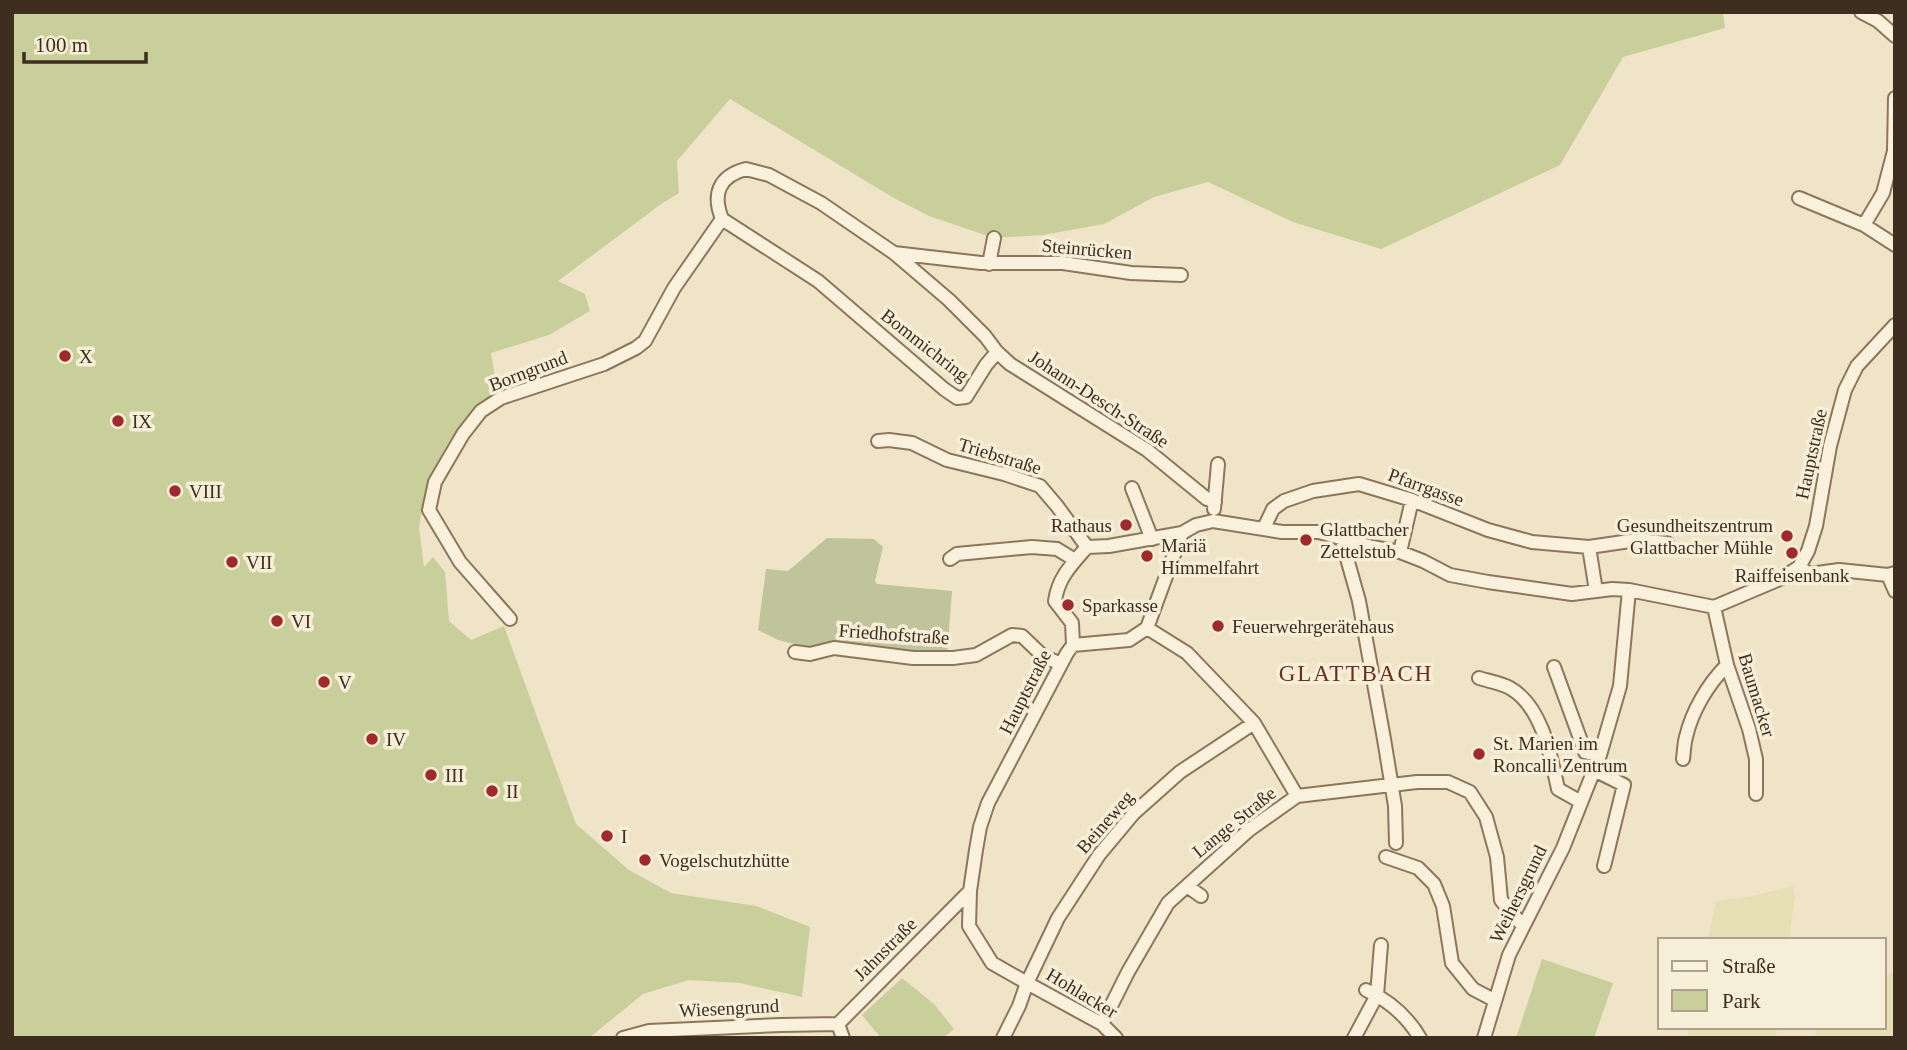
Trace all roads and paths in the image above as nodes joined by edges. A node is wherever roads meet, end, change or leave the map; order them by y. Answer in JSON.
{"nodes":[{"id":1,"x":1861,"y":12,"type":"edge"},
{"id":2,"x":1895,"y":36,"type":"edge"},
{"id":3,"x":1895,"y":98,"type":"edge"},
{"id":4,"x":1799,"y":198,"type":"dead end"},
{"id":5,"x":722,"y":219,"type":"junction"},
{"id":6,"x":1864,"y":225,"type":"junction"},
{"id":7,"x":994,"y":238,"type":"dead end"},
{"id":8,"x":1895,"y":245,"type":"edge"},
{"id":9,"x":894,"y":253,"type":"junction"},
{"id":10,"x":989,"y":264,"type":"junction"},
{"id":11,"x":1181,"y":275,"type":"dead end"},
{"id":12,"x":1895,"y":325,"type":"edge"},
{"id":13,"x":997,"y":352,"type":"junction"},
{"id":14,"x":878,"y":441,"type":"dead end"},
{"id":15,"x":1218,"y":464,"type":"dead end"},
{"id":16,"x":1132,"y":488,"type":"dead end"},
{"id":17,"x":1412,"y":500,"type":"junction"},
{"id":18,"x":1215,"y":502,"type":"junction"},
{"id":19,"x":1213,"y":521,"type":"junction"},
{"id":20,"x":1264,"y":528,"type":"junction"},
{"id":21,"x":1182,"y":533,"type":"junction"},
{"id":22,"x":1341,"y":537,"type":"junction"},
{"id":23,"x":1152,"y":539,"type":"junction"},
{"id":24,"x":1667,"y":543,"type":"dead end"},
{"id":25,"x":1087,"y":547,"type":"junction"},
{"id":26,"x":1589,"y":547,"type":"junction"},
{"id":27,"x":1400,"y":552,"type":"junction"},
{"id":28,"x":950,"y":559,"type":"dead end"},
{"id":29,"x":1075,"y":560,"type":"junction"},
{"id":30,"x":1895,"y":560,"type":"edge"},
{"id":31,"x":1799,"y":567,"type":"junction"},
{"id":32,"x":1891,"y":574,"type":"edge"},
{"id":33,"x":1629,"y":590,"type":"junction"},
{"id":34,"x":1596,"y":591,"type":"junction"},
{"id":35,"x":1895,"y":591,"type":"edge"},
{"id":36,"x":1714,"y":607,"type":"junction"},
{"id":37,"x":510,"y":619,"type":"dead end"},
{"id":38,"x":1147,"y":628,"type":"junction"},
{"id":39,"x":1073,"y":645,"type":"junction"},
{"id":40,"x":795,"y":652,"type":"dead end"},
{"id":41,"x":1061,"y":664,"type":"junction"},
{"id":42,"x":1727,"y":665,"type":"junction"},
{"id":43,"x":1554,"y":667,"type":"dead end"},
{"id":44,"x":1479,"y":678,"type":"dead end"},
{"id":45,"x":1254,"y":723,"type":"junction"},
{"id":46,"x":1600,"y":755,"type":"junction"},
{"id":47,"x":1683,"y":759,"type":"dead end"},
{"id":48,"x":1594,"y":770,"type":"junction"},
{"id":49,"x":1392,"y":786,"type":"junction"},
{"id":50,"x":1756,"y":794,"type":"dead end"},
{"id":51,"x":1297,"y":796,"type":"junction"},
{"id":52,"x":1581,"y":802,"type":"junction"},
{"id":53,"x":1396,"y":843,"type":"dead end"},
{"id":54,"x":1386,"y":857,"type":"dead end"},
{"id":55,"x":1604,"y":866,"type":"dead end"},
{"id":56,"x":1187,"y":886,"type":"junction"},
{"id":57,"x":970,"y":891,"type":"junction"},
{"id":58,"x":1201,"y":896,"type":"dead end"},
{"id":59,"x":1523,"y":926,"type":"junction"},
{"id":60,"x":1381,"y":945,"type":"dead end"},
{"id":61,"x":1027,"y":983,"type":"junction"},
{"id":62,"x":1371,"y":993,"type":"junction"},
{"id":63,"x":1494,"y":1000,"type":"junction"},
{"id":64,"x":838,"y":1024,"type":"junction"},
{"id":65,"x":1102,"y":1024,"type":"junction"},
{"id":66,"x":623,"y":1038,"type":"edge"},
{"id":67,"x":843,"y":1038,"type":"edge"},
{"id":68,"x":1003,"y":1038,"type":"edge"},
{"id":69,"x":1116,"y":1038,"type":"edge"},
{"id":70,"x":1354,"y":1038,"type":"edge"},
{"id":71,"x":1420,"y":1038,"type":"edge"},
{"id":72,"x":1484,"y":1038,"type":"edge"}],
"edges":[{"from":1,"to":2,"type":"street"},
{"from":3,"to":6,"type":"street"},
{"from":4,"to":6,"type":"street"},
{"from":5,"to":9,"type":"street","name":"Bommichring"},
{"from":5,"to":13,"type":"street","name":"Bommichring"},
{"from":5,"to":37,"type":"street","name":"Borngrund"},
{"from":6,"to":8,"type":"street"},
{"from":7,"to":10,"type":"street"},
{"from":9,"to":10,"type":"street","name":"Steinrücken"},
{"from":9,"to":13,"type":"street","name":"Bommichring"},
{"from":10,"to":11,"type":"street","name":"Steinrücken"},
{"from":12,"to":31,"type":"street","name":"Hauptstraße"},
{"from":13,"to":18,"type":"street","name":"Johann-Desch-Straße"},
{"from":14,"to":25,"type":"street","name":"Triebstraße"},
{"from":15,"to":18,"type":"street"},
{"from":16,"to":23,"type":"street"},
{"from":17,"to":20,"type":"street","name":"Pfarrgasse"},
{"from":17,"to":26,"type":"street","name":"Pfarrgasse"},
{"from":17,"to":27,"type":"street"},
{"from":18,"to":19,"type":"street"},
{"from":19,"to":20,"type":"street"},
{"from":19,"to":21,"type":"street"},
{"from":20,"to":22,"type":"street"},
{"from":21,"to":23,"type":"street"},
{"from":21,"to":38,"type":"street"},
{"from":22,"to":27,"type":"street"},
{"from":22,"to":49,"type":"street"},
{"from":23,"to":25,"type":"street"},
{"from":24,"to":26,"type":"street","name":"Pfarrgasse"},
{"from":25,"to":29,"type":"street"},
{"from":26,"to":34,"type":"street"},
{"from":27,"to":34,"type":"street"},
{"from":28,"to":29,"type":"street"},
{"from":29,"to":39,"type":"street"},
{"from":30,"to":32,"type":"street"},
{"from":31,"to":32,"type":"street"},
{"from":31,"to":36,"type":"street"},
{"from":32,"to":35,"type":"street"},
{"from":33,"to":34,"type":"street"},
{"from":33,"to":36,"type":"street"},
{"from":33,"to":46,"type":"street","name":"Weihersgrund"},
{"from":36,"to":42,"type":"street","name":"Baumacker"},
{"from":38,"to":39,"type":"street","name":"Hauptstraße"},
{"from":38,"to":45,"type":"street"},
{"from":39,"to":41,"type":"street","name":"Hauptstraße"},
{"from":40,"to":41,"type":"street","name":"Friedhofstraße"},
{"from":41,"to":57,"type":"street","name":"Hauptstraße"},
{"from":42,"to":47,"type":"street"},
{"from":42,"to":50,"type":"street","name":"Baumacker"},
{"from":43,"to":46,"type":"street"},
{"from":44,"to":52,"type":"street"},
{"from":45,"to":51,"type":"street"},
{"from":45,"to":61,"type":"street","name":"Beineweg"},
{"from":46,"to":48,"type":"street","name":"Weihersgrund"},
{"from":48,"to":52,"type":"street","name":"Weihersgrund"},
{"from":48,"to":55,"type":"street"},
{"from":49,"to":51,"type":"street","name":"Lange Straße"},
{"from":49,"to":53,"type":"street"},
{"from":49,"to":59,"type":"street","name":"Lange Straße"},
{"from":51,"to":56,"type":"street","name":"Lange Straße"},
{"from":52,"to":59,"type":"street","name":"Weihersgrund"},
{"from":54,"to":63,"type":"street"},
{"from":56,"to":58,"type":"street","name":"Lange Straße"},
{"from":56,"to":65,"type":"street","name":"Lange Straße"},
{"from":57,"to":61,"type":"street","name":"Hauptstraße"},
{"from":57,"to":64,"type":"street","name":"Jahnstraße"},
{"from":59,"to":63,"type":"street","name":"Weihersgrund"},
{"from":60,"to":62,"type":"street"},
{"from":61,"to":65,"type":"street","name":"Hohlacker"},
{"from":61,"to":68,"type":"street"},
{"from":62,"to":70,"type":"street"},
{"from":62,"to":71,"type":"street"},
{"from":63,"to":72,"type":"street","name":"Weihersgrund"},
{"from":64,"to":66,"type":"street","name":"Wiesengrund"},
{"from":64,"to":67,"type":"street"},
{"from":65,"to":69,"type":"street","name":"Hohlacker"}]}
